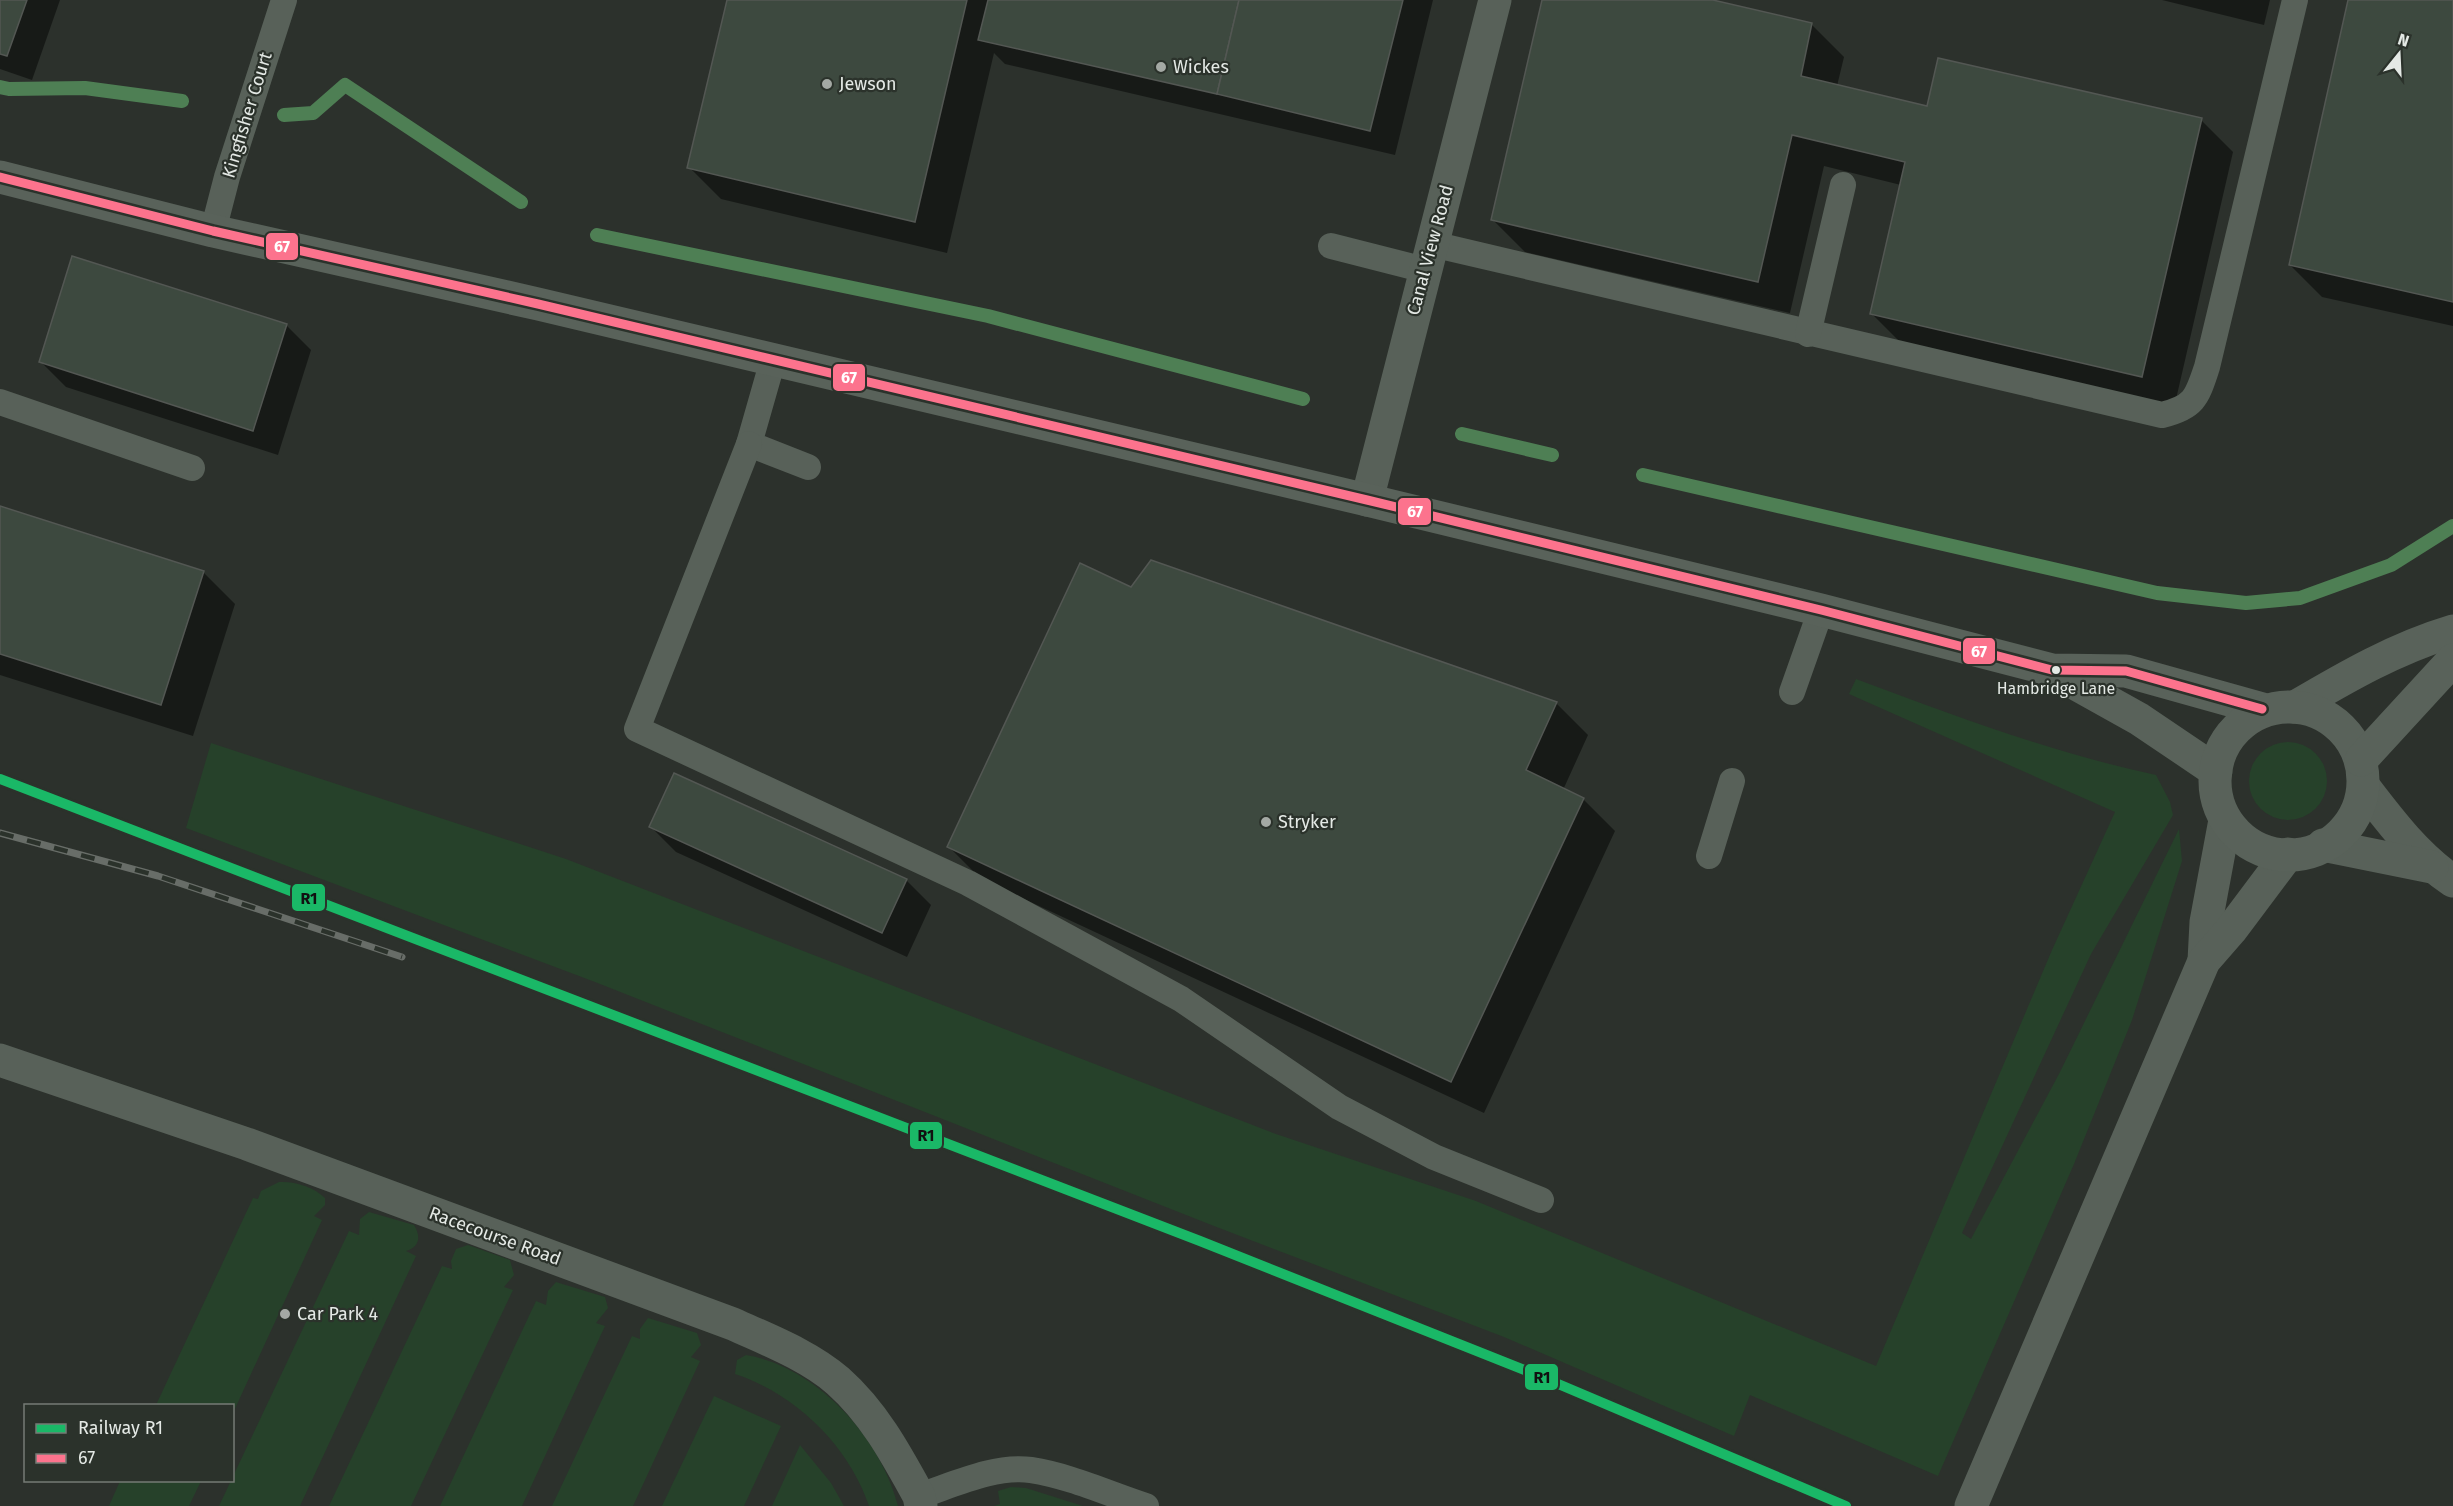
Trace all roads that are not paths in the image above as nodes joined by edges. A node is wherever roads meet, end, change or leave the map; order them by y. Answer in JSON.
{"nodes":[{"id":1,"x":284,"y":0,"type":"edge"},
{"id":2,"x":1495,"y":0,"type":"edge"},
{"id":3,"x":2295,"y":0,"type":"edge"},
{"id":4,"x":0,"y":177,"type":"edge"},
{"id":5,"x":1844,"y":185,"type":"dead end"},
{"id":6,"x":213,"y":231,"type":"junction"},
{"id":7,"x":1331,"y":246,"type":"dead end"},
{"id":8,"x":1428,"y":257,"type":"junction"},
{"id":9,"x":1808,"y":334,"type":"junction"},
{"id":10,"x":773,"y":360,"type":"junction"},
{"id":11,"x":0,"y":402,"type":"edge"},
{"id":12,"x":749,"y":444,"type":"junction"},
{"id":13,"x":808,"y":467,"type":"dead end"},
{"id":14,"x":192,"y":468,"type":"dead end"},
{"id":15,"x":1366,"y":500,"type":"junction"},
{"id":16,"x":1821,"y":610,"type":"junction"},
{"id":17,"x":2453,"y":631,"type":"edge"},
{"id":18,"x":2453,"y":660,"type":"edge"},
{"id":19,"x":2052,"y":670,"type":"junction"},
{"id":20,"x":1792,"y":692,"type":"dead end"},
{"id":21,"x":2295,"y":707,"type":"junction"},
{"id":22,"x":2262,"y":709,"type":"junction"},
{"id":23,"x":2216,"y":771,"type":"junction"},
{"id":24,"x":2363,"y":774,"type":"junction"},
{"id":25,"x":1732,"y":780,"type":"dead end"},
{"id":26,"x":2225,"y":820,"type":"junction"},
{"id":27,"x":2324,"y":845,"type":"junction"},
{"id":28,"x":2288,"y":854,"type":"junction"},
{"id":29,"x":1709,"y":856,"type":"dead end"},
{"id":30,"x":2442,"y":874,"type":"edge"},
{"id":31,"x":2204,"y":961,"type":"junction"},
{"id":32,"x":0,"y":1060,"type":"edge"},
{"id":33,"x":1541,"y":1200,"type":"dead end"},
{"id":34,"x":920,"y":1501,"type":"edge"},
{"id":35,"x":1146,"y":1506,"type":"edge"},
{"id":36,"x":1971,"y":1506,"type":"edge"}],
"edges":[{"from":1,"to":6,"type":"lane","name":"Kingfisher Court"},
{"from":2,"to":8,"type":"street","name":"Canal View Road"},
{"from":3,"to":9,"type":"lane"},
{"from":4,"to":6,"type":"main road"},
{"from":5,"to":9,"type":"lane"},
{"from":6,"to":10,"type":"main road"},
{"from":7,"to":8,"type":"lane"},
{"from":8,"to":9,"type":"lane"},
{"from":8,"to":15,"type":"street","name":"Canal View Road"},
{"from":10,"to":12,"type":"lane"},
{"from":10,"to":15,"type":"main road"},
{"from":11,"to":14,"type":"lane"},
{"from":12,"to":13,"type":"lane"},
{"from":12,"to":33,"type":"lane"},
{"from":15,"to":16,"type":"main road"},
{"from":16,"to":19,"type":"main road"},
{"from":16,"to":20,"type":"lane"},
{"from":17,"to":21,"type":"main road"},
{"from":18,"to":24,"type":"main road"},
{"from":19,"to":22,"type":"main road"},
{"from":19,"to":23,"type":"main road"},
{"from":21,"to":22,"type":"main road"},
{"from":21,"to":24,"type":"main road"},
{"from":22,"to":23,"type":"main road"},
{"from":23,"to":26,"type":"main road"},
{"from":24,"to":27,"type":"main road"},
{"from":24,"to":30,"type":"street"},
{"from":25,"to":29,"type":"lane"},
{"from":26,"to":28,"type":"main road"},
{"from":26,"to":31,"type":"street"},
{"from":27,"to":28,"type":"main road"},
{"from":27,"to":30,"type":"street"},
{"from":28,"to":31,"type":"street"},
{"from":31,"to":36,"type":"street"},
{"from":32,"to":34,"type":"street","name":"Racecourse Road"},
{"from":34,"to":35,"type":"lane"}]}
